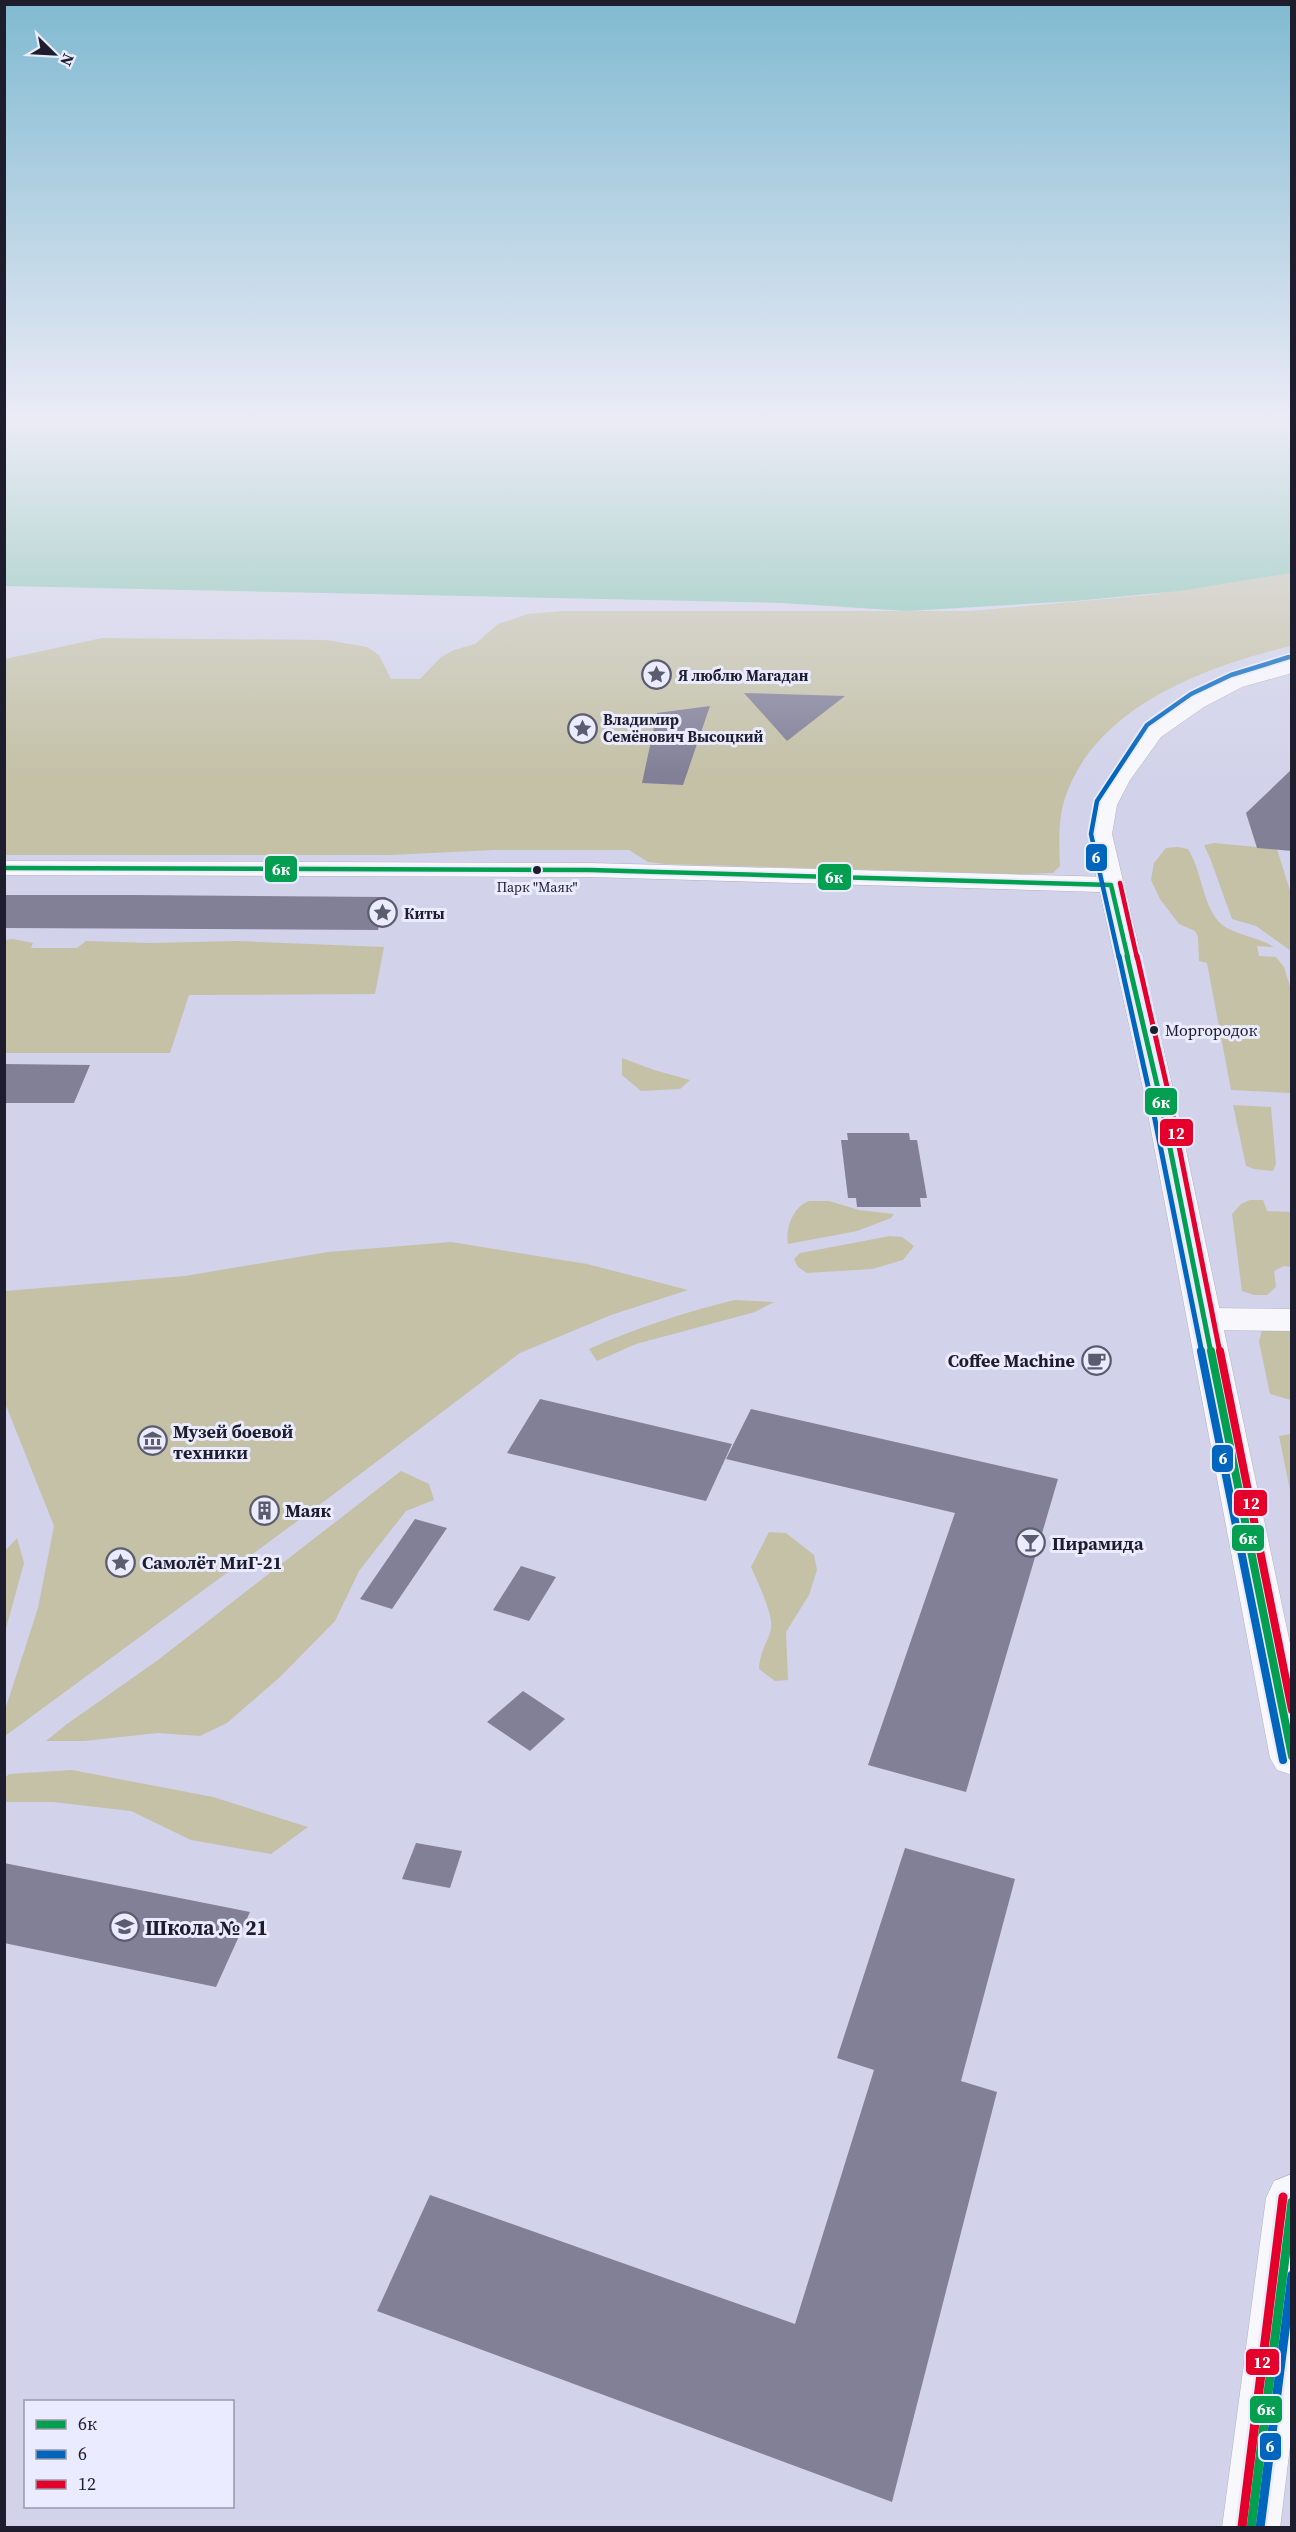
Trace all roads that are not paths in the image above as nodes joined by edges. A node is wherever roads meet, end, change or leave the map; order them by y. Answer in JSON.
{"nodes":[{"id":1,"x":1292,"y":666,"type":"edge"},
{"id":2,"x":4,"y":868,"type":"edge"},
{"id":3,"x":1111,"y":885,"type":"junction"},
{"id":4,"x":1205,"y":1318,"type":"junction"},
{"id":5,"x":1292,"y":1320,"type":"edge"},
{"id":6,"x":1292,"y":1758,"type":"edge"},
{"id":7,"x":1292,"y":2198,"type":"edge"},
{"id":8,"x":1251,"y":2528,"type":"edge"}],
"edges":[{"from":1,"to":3,"type":"street"},
{"from":2,"to":3,"type":"street"},
{"from":3,"to":4,"type":"street"},
{"from":4,"to":5,"type":"street"},
{"from":4,"to":6,"type":"street"},
{"from":7,"to":8,"type":"street"}]}
